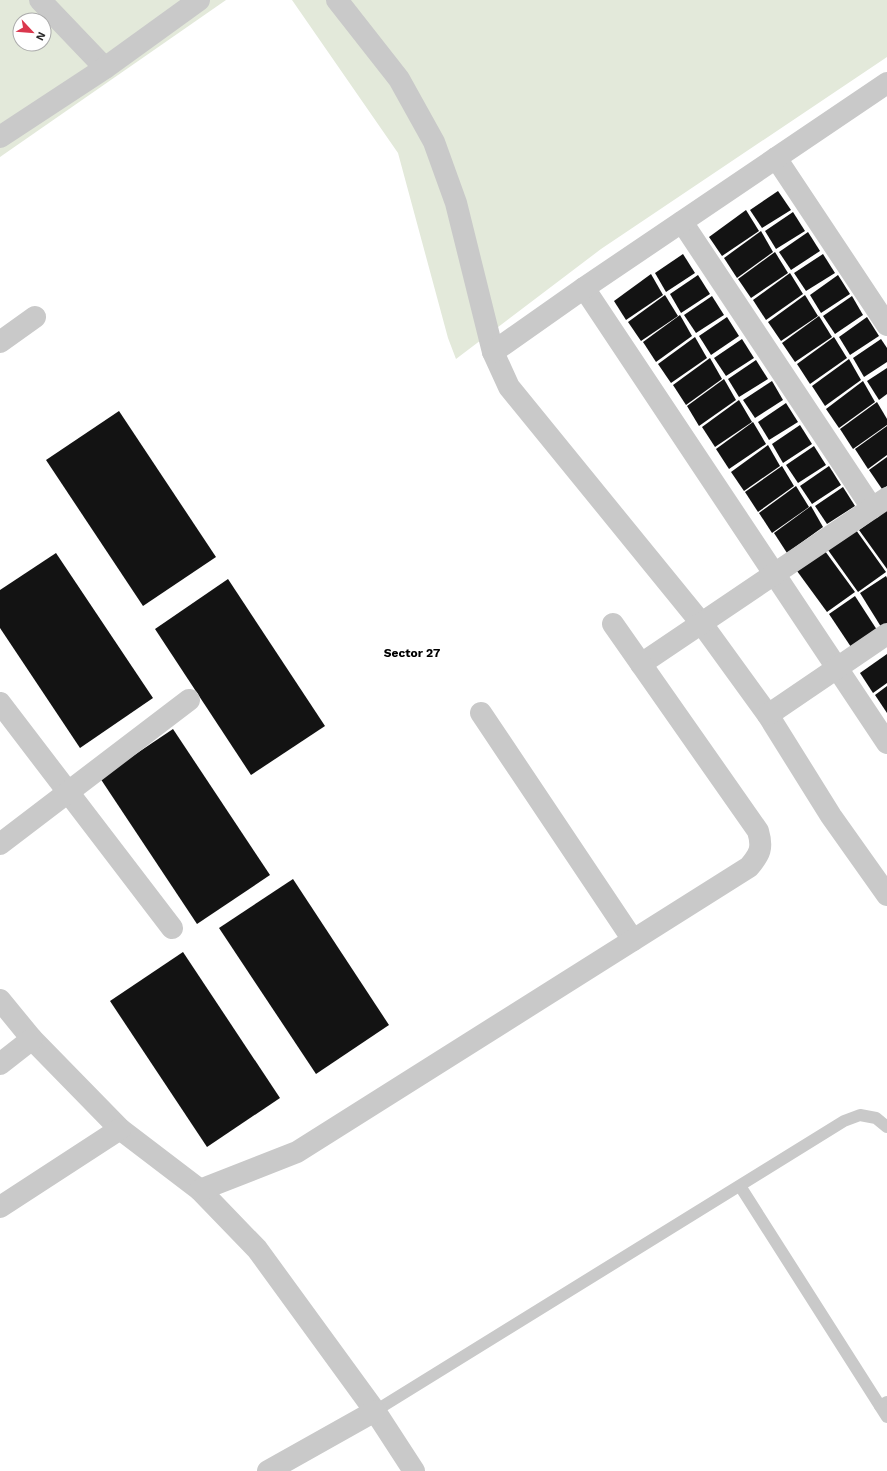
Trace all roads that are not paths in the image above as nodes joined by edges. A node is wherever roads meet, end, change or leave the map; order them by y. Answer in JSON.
{"nodes":[{"id":1,"x":40,"y":0,"type":"edge"},
{"id":2,"x":198,"y":0,"type":"edge"},
{"id":3,"x":337,"y":0,"type":"edge"},
{"id":4,"x":104,"y":68,"type":"junction"},
{"id":5,"x":887,"y":83,"type":"edge"},
{"id":6,"x":0,"y":138,"type":"edge"},
{"id":7,"x":776,"y":158,"type":"junction"},
{"id":8,"x":682,"y":222,"type":"junction"},
{"id":9,"x":584,"y":288,"type":"junction"},
{"id":10,"x":35,"y":317,"type":"dead end"},
{"id":11,"x":887,"y":325,"type":"edge"},
{"id":12,"x":0,"y":342,"type":"edge"},
{"id":13,"x":493,"y":352,"type":"junction"},
{"id":14,"x":880,"y":503,"type":"edge"},
{"id":15,"x":775,"y":574,"type":"junction"},
{"id":16,"x":613,"y":624,"type":"dead end"},
{"id":17,"x":702,"y":624,"type":"junction"},
{"id":18,"x":887,"y":634,"type":"edge"},
{"id":19,"x":641,"y":664,"type":"junction"},
{"id":20,"x":837,"y":668,"type":"junction"},
{"id":21,"x":189,"y":700,"type":"dead end"},
{"id":22,"x":0,"y":703,"type":"edge"},
{"id":23,"x":481,"y":712,"type":"dead end"},
{"id":24,"x":768,"y":715,"type":"junction"},
{"id":25,"x":887,"y":743,"type":"edge"},
{"id":26,"x":67,"y":793,"type":"junction"},
{"id":27,"x":0,"y":844,"type":"edge"},
{"id":28,"x":887,"y":895,"type":"edge"},
{"id":29,"x":172,"y":928,"type":"dead end"},
{"id":30,"x":633,"y":940,"type":"junction"},
{"id":31,"x":0,"y":1000,"type":"edge"},
{"id":32,"x":32,"y":1039,"type":"junction"},
{"id":33,"x":0,"y":1064,"type":"edge"},
{"id":34,"x":887,"y":1127,"type":"edge"},
{"id":35,"x":120,"y":1129,"type":"junction"},
{"id":36,"x":740,"y":1186,"type":"junction"},
{"id":37,"x":200,"y":1190,"type":"junction"},
{"id":38,"x":0,"y":1207,"type":"edge"},
{"id":39,"x":884,"y":1404,"type":"edge"},
{"id":40,"x":375,"y":1411,"type":"junction"},
{"id":41,"x":887,"y":1417,"type":"edge"},
{"id":42,"x":268,"y":1471,"type":"edge"},
{"id":43,"x":414,"y":1471,"type":"edge"}],
"edges":[{"from":1,"to":4,"type":"street"},
{"from":2,"to":4,"type":"street"},
{"from":3,"to":13,"type":"street"},
{"from":4,"to":6,"type":"street"},
{"from":5,"to":7,"type":"street"},
{"from":7,"to":8,"type":"street"},
{"from":7,"to":11,"type":"street"},
{"from":8,"to":9,"type":"street"},
{"from":8,"to":14,"type":"street"},
{"from":9,"to":13,"type":"street"},
{"from":9,"to":15,"type":"street"},
{"from":10,"to":12,"type":"street"},
{"from":13,"to":17,"type":"street"},
{"from":14,"to":15,"type":"street"},
{"from":15,"to":17,"type":"street"},
{"from":15,"to":20,"type":"street"},
{"from":16,"to":19,"type":"street"},
{"from":17,"to":19,"type":"street"},
{"from":17,"to":24,"type":"street"},
{"from":18,"to":20,"type":"street"},
{"from":19,"to":30,"type":"street"},
{"from":20,"to":24,"type":"street"},
{"from":20,"to":25,"type":"street"},
{"from":21,"to":26,"type":"street"},
{"from":22,"to":26,"type":"street"},
{"from":23,"to":30,"type":"street"},
{"from":24,"to":28,"type":"street"},
{"from":26,"to":27,"type":"street"},
{"from":26,"to":29,"type":"street"},
{"from":30,"to":37,"type":"street"},
{"from":31,"to":32,"type":"street"},
{"from":32,"to":33,"type":"street"},
{"from":32,"to":35,"type":"street"},
{"from":34,"to":36,"type":"lane"},
{"from":35,"to":37,"type":"street"},
{"from":35,"to":38,"type":"street"},
{"from":36,"to":39,"type":"lane"},
{"from":36,"to":40,"type":"lane"},
{"from":37,"to":40,"type":"street"},
{"from":39,"to":41,"type":"lane"},
{"from":40,"to":42,"type":"street"},
{"from":40,"to":43,"type":"street"}]}
